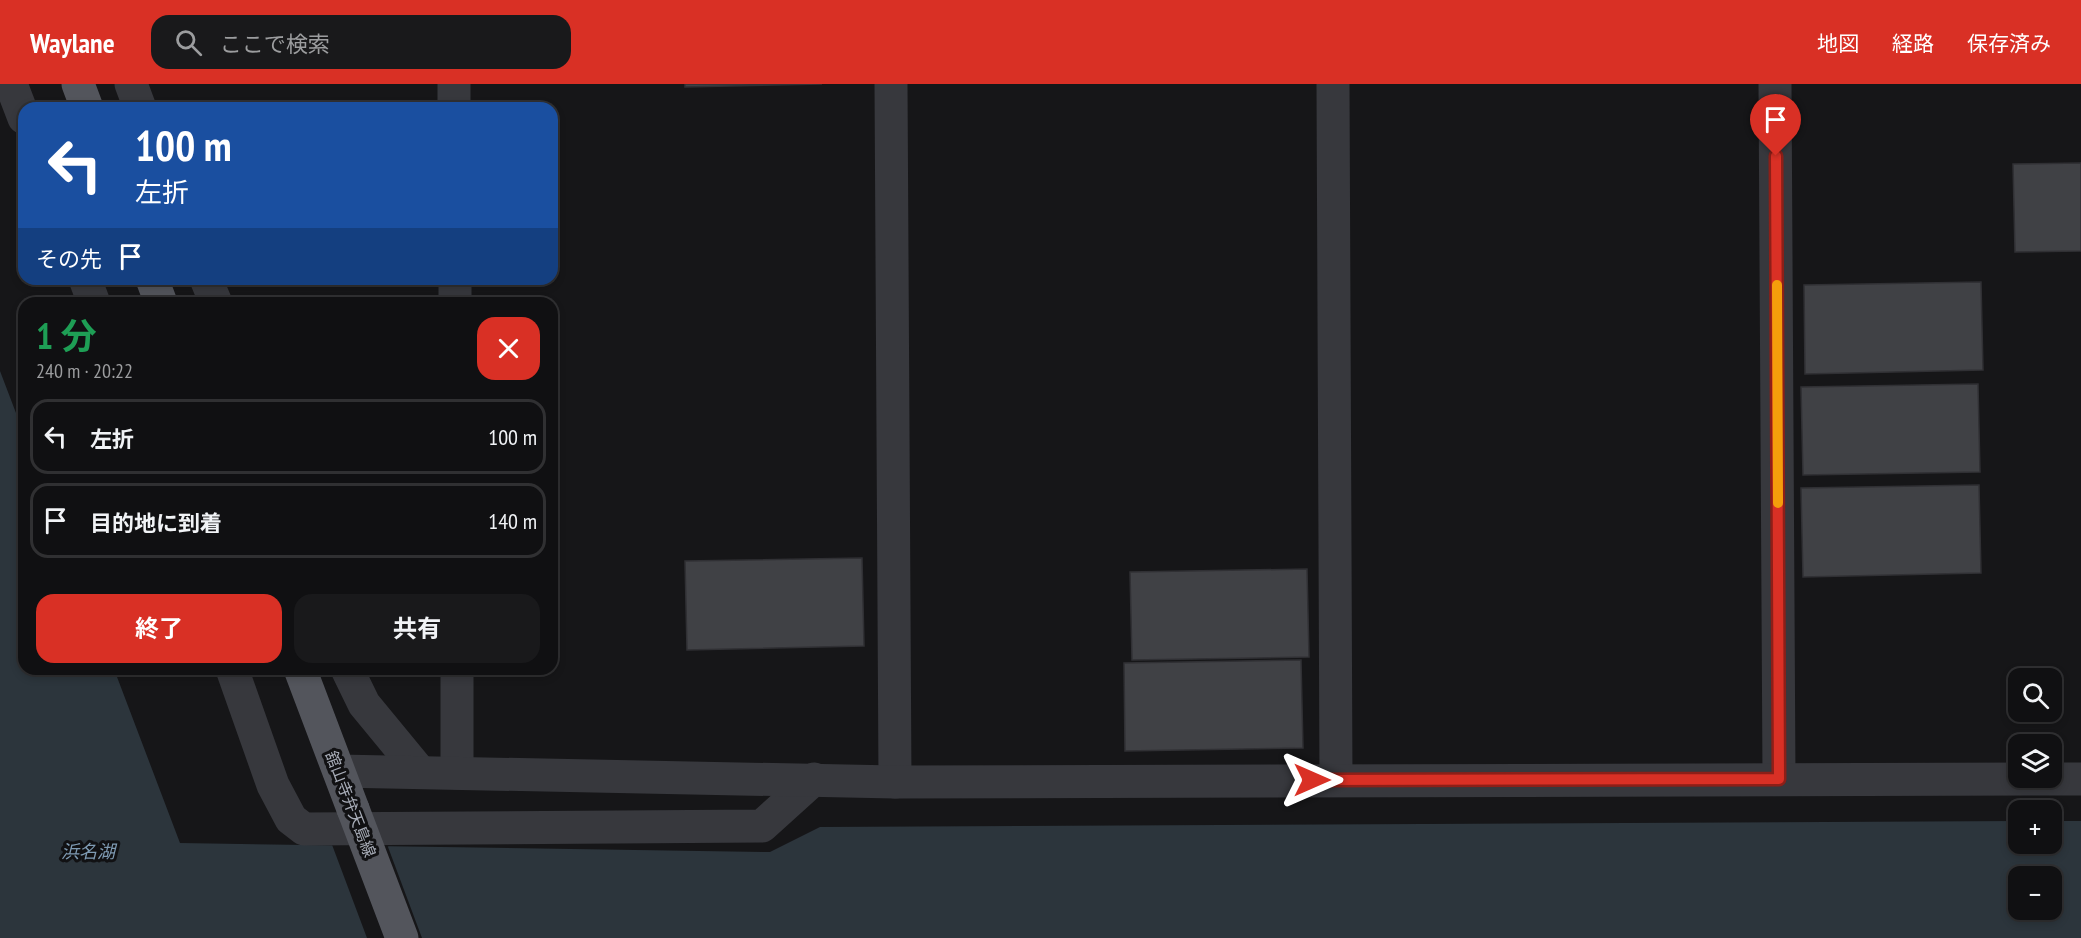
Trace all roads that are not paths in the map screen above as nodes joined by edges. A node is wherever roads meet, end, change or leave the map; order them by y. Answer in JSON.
{"nodes":[{"id":1,"x":11,"y":84,"type":"edge"},
{"id":2,"x":78,"y":84,"type":"edge"},
{"id":3,"x":131,"y":84,"type":"edge"},
{"id":4,"x":454,"y":84,"type":"edge"},
{"id":5,"x":891,"y":84,"type":"edge"},
{"id":6,"x":1333,"y":84,"type":"edge"},
{"id":7,"x":1775,"y":84,"type":"edge"},
{"id":8,"x":18,"y":102,"type":"edge"},
{"id":9,"x":85,"y":102,"type":"edge"},
{"id":10,"x":138,"y":102,"type":"edge"},
{"id":11,"x":454,"y":102,"type":"edge"},
{"id":12,"x":234,"y":675,"type":"edge"},
{"id":13,"x":302,"y":675,"type":"edge"},
{"id":14,"x":350,"y":675,"type":"edge"},
{"id":15,"x":457,"y":675,"type":"edge"},
{"id":16,"x":339,"y":771,"type":"junction"},
{"id":17,"x":420,"y":772,"type":"junction"},
{"id":18,"x":457,"y":773,"type":"junction"},
{"id":19,"x":814,"y":779,"type":"junction"},
{"id":20,"x":1779,"y":779,"type":"junction"},
{"id":21,"x":2081,"y":779,"type":"edge"},
{"id":22,"x":1336,"y":780,"type":"junction"},
{"id":23,"x":895,"y":782,"type":"junction"},
{"id":24,"x":402,"y":938,"type":"edge"}],
"edges":[{"from":1,"to":8,"type":"street"},
{"from":2,"to":9,"type":"main road"},
{"from":3,"to":10,"type":"street"},
{"from":4,"to":11,"type":"street"},
{"from":5,"to":23,"type":"street"},
{"from":6,"to":22,"type":"street"},
{"from":7,"to":20,"type":"street"},
{"from":12,"to":19,"type":"street"},
{"from":13,"to":16,"type":"main road","name":"舘山寺弁天島線"},
{"from":14,"to":17,"type":"street"},
{"from":15,"to":18,"type":"street"},
{"from":16,"to":17,"type":"street"},
{"from":16,"to":24,"type":"main road","name":"舘山寺弁天島線","bridge":true},
{"from":17,"to":18,"type":"street"},
{"from":18,"to":19,"type":"street"},
{"from":19,"to":23,"type":"street"},
{"from":20,"to":21,"type":"street"},
{"from":20,"to":22,"type":"street"},
{"from":22,"to":23,"type":"street"}]}
